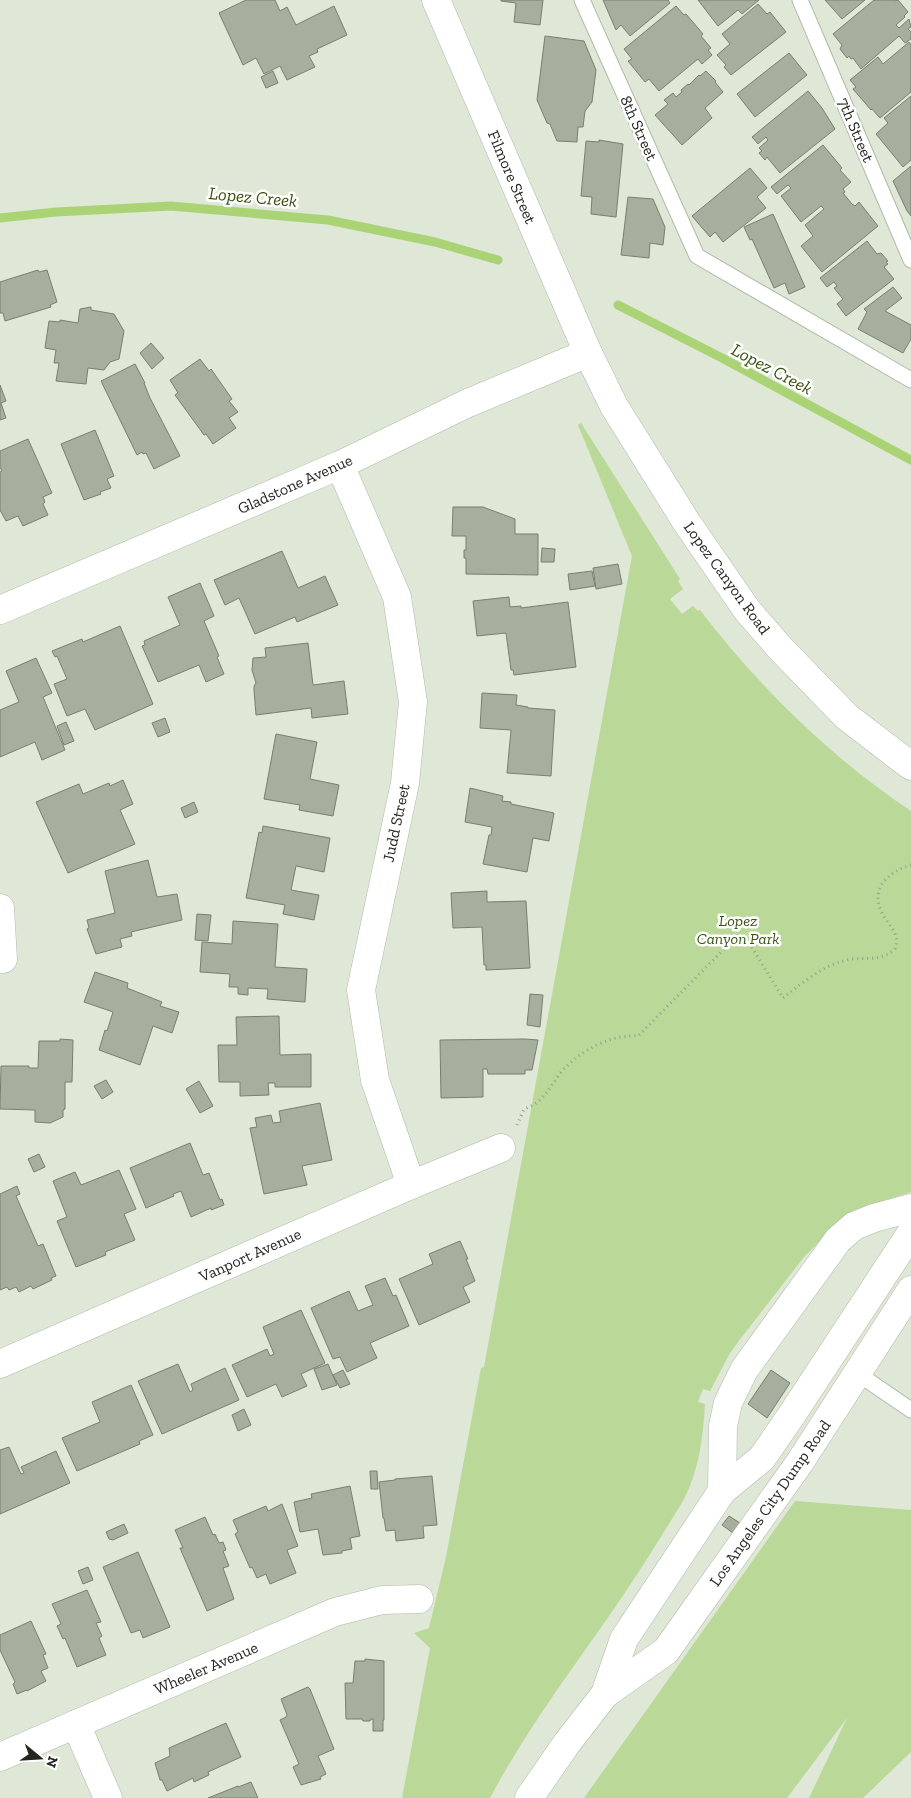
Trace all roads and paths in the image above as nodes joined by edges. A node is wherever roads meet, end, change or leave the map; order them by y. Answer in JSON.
{"nodes":[{"id":1,"x":436,"y":0,"type":"edge"},
{"id":2,"x":582,"y":0,"type":"edge"},
{"id":3,"x":800,"y":0,"type":"edge"},
{"id":4,"x":911,"y":260,"type":"edge"},
{"id":5,"x":588,"y":353,"type":"junction"},
{"id":6,"x":911,"y":380,"type":"edge"},
{"id":7,"x":340,"y":465,"type":"junction"},
{"id":8,"x":0,"y":610,"type":"edge"},
{"id":9,"x":911,"y":766,"type":"edge"},
{"id":10,"x":911,"y":865,"type":"edge"},
{"id":11,"x":0,"y":908,"type":"edge"},
{"id":12,"x":4,"y":959,"type":"dead end"},
{"id":13,"x":501,"y":1148,"type":"joint"},
{"id":14,"x":411,"y":1185,"type":"junction"},
{"id":15,"x":911,"y":1208,"type":"edge"},
{"id":16,"x":911,"y":1234,"type":"edge"},
{"id":17,"x":911,"y":1290,"type":"edge"},
{"id":18,"x":0,"y":1364,"type":"edge"},
{"id":19,"x":857,"y":1373,"type":"junction"},
{"id":20,"x":911,"y":1410,"type":"edge"},
{"id":21,"x":722,"y":1491,"type":"junction"},
{"id":22,"x":419,"y":1599,"type":"dead end"},
{"id":23,"x":605,"y":1694,"type":"junction"},
{"id":24,"x":76,"y":1724,"type":"junction"},
{"id":25,"x":0,"y":1757,"type":"edge"},
{"id":26,"x":108,"y":1798,"type":"edge"},
{"id":27,"x":529,"y":1798,"type":"edge"}],
"edges":[{"from":1,"to":5,"type":"street","name":"Filmore Street"},
{"from":2,"to":6,"type":"lane","name":"8th Street"},
{"from":3,"to":4,"type":"lane","name":"7th Street"},
{"from":5,"to":7,"type":"street","name":"Gladstone Avenue"},
{"from":5,"to":9,"type":"street","name":"Lopez Canyon Road"},
{"from":7,"to":8,"type":"street","name":"Gladstone Avenue"},
{"from":7,"to":14,"type":"street","name":"Judd Street"},
{"from":10,"to":13,"type":"path"},
{"from":11,"to":12,"type":"street"},
{"from":13,"to":14,"type":"street","name":"Vanport Avenue"},
{"from":14,"to":18,"type":"street","name":"Vanport Avenue"},
{"from":15,"to":21,"type":"street"},
{"from":16,"to":21,"type":"street","name":"Los Angeles City Dump Road"},
{"from":17,"to":19,"type":"street","name":"Los Angeles City Dump Road"},
{"from":19,"to":20,"type":"lane"},
{"from":19,"to":23,"type":"street","name":"Los Angeles City Dump Road"},
{"from":21,"to":23,"type":"street","name":"Los Angeles City Dump Road"},
{"from":22,"to":24,"type":"street","name":"Wheeler Avenue"},
{"from":23,"to":27,"type":"street","name":"Los Angeles City Dump Road"},
{"from":24,"to":25,"type":"street","name":"Wheeler Avenue"},
{"from":24,"to":26,"type":"street"}]}
